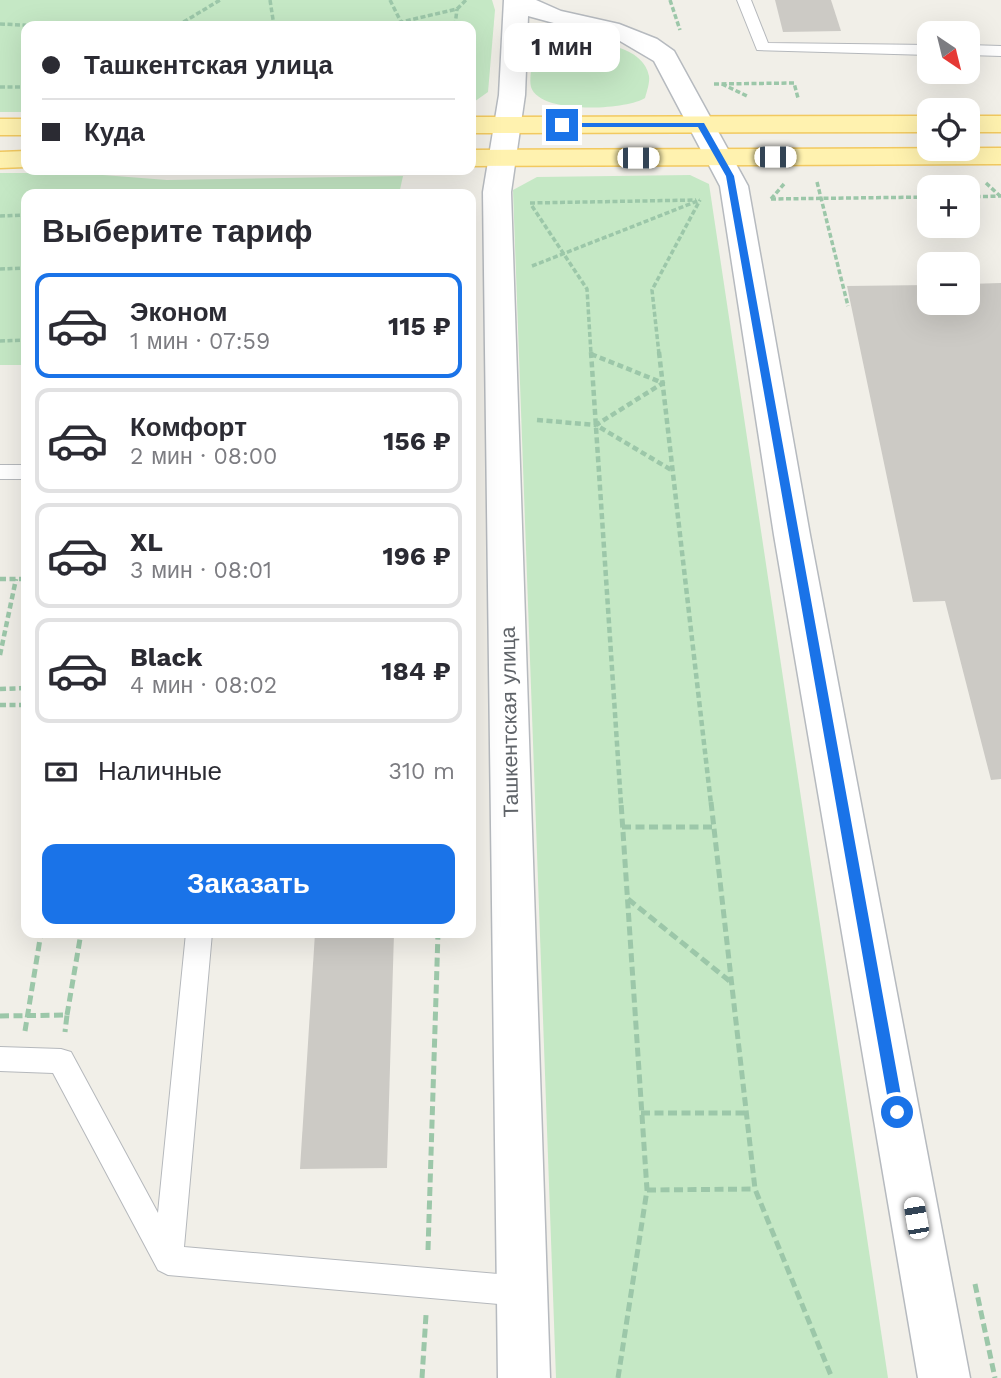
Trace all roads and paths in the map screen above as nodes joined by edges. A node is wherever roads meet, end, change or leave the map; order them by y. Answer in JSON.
{"nodes":[{"id":1,"x":220,"y":0,"type":"edge"},
{"id":2,"x":270,"y":0,"type":"edge"},
{"id":3,"x":390,"y":0,"type":"edge"},
{"id":4,"x":466,"y":0,"type":"edge"},
{"id":5,"x":517,"y":0,"type":"edge"},
{"id":6,"x":744,"y":0,"type":"edge"},
{"id":7,"x":457,"y":9,"type":"junction"},
{"id":8,"x":185,"y":21,"type":"edge"},
{"id":9,"x":273,"y":21,"type":"edge"},
{"id":10,"x":400,"y":21,"type":"edge"},
{"id":11,"x":412,"y":21,"type":"edge"},
{"id":12,"x":456,"y":21,"type":"edge"},
{"id":13,"x":0,"y":24,"type":"edge"},
{"id":14,"x":21,"y":25,"type":"edge"},
{"id":15,"x":625,"y":35,"type":"junction"},
{"id":16,"x":917,"y":50,"type":"edge"},
{"id":17,"x":980,"y":50,"type":"edge"},
{"id":18,"x":1001,"y":51,"type":"edge"},
{"id":19,"x":513,"y":67,"type":"junction"},
{"id":20,"x":794,"y":83,"type":"dead end"},
{"id":21,"x":704,"y":84,"type":"dead end"},
{"id":22,"x":0,"y":87,"type":"edge"},
{"id":23,"x":21,"y":87,"type":"edge"},
{"id":24,"x":980,"y":124,"type":"edge"},
{"id":25,"x":1001,"y":124,"type":"edge"},
{"id":26,"x":917,"y":125,"type":"edge"},
{"id":27,"x":0,"y":127,"type":"edge"},
{"id":28,"x":21,"y":127,"type":"edge"},
{"id":29,"x":476,"y":130,"type":"edge"},
{"id":30,"x":710,"y":141,"type":"junction"},
{"id":31,"x":493,"y":147,"type":"edge"},
{"id":32,"x":1001,"y":156,"type":"edge"},
{"id":33,"x":21,"y":159,"type":"edge"},
{"id":34,"x":0,"y":160,"type":"edge"},
{"id":35,"x":816,"y":175,"type":"dead end"},
{"id":36,"x":917,"y":197,"type":"edge"},
{"id":37,"x":980,"y":197,"type":"edge"},
{"id":38,"x":1001,"y":197,"type":"edge"},
{"id":39,"x":820,"y":198,"type":"junction"},
{"id":40,"x":771,"y":199,"type":"dead end"},
{"id":41,"x":700,"y":200,"type":"junction"},
{"id":42,"x":21,"y":215,"type":"edge"},
{"id":43,"x":0,"y":216,"type":"edge"},
{"id":44,"x":563,"y":254,"type":"junction"},
{"id":45,"x":21,"y":268,"type":"edge"},
{"id":46,"x":528,"y":268,"type":"dead end"},
{"id":47,"x":0,"y":269,"type":"edge"},
{"id":48,"x":848,"y":306,"type":"dead end"},
{"id":49,"x":21,"y":340,"type":"edge"},
{"id":50,"x":0,"y":341,"type":"edge"},
{"id":51,"x":591,"y":354,"type":"junction"},
{"id":52,"x":663,"y":383,"type":"junction"},
{"id":53,"x":534,"y":420,"type":"dead end"},
{"id":54,"x":596,"y":425,"type":"junction"},
{"id":55,"x":673,"y":471,"type":"junction"},
{"id":56,"x":0,"y":472,"type":"edge"},
{"id":57,"x":21,"y":472,"type":"edge"},
{"id":58,"x":0,"y":579,"type":"edge"},
{"id":59,"x":16,"y":579,"type":"junction"},
{"id":60,"x":21,"y":579,"type":"edge"},
{"id":61,"x":0,"y":655,"type":"edge"},
{"id":62,"x":21,"y":688,"type":"edge"},
{"id":63,"x":0,"y":689,"type":"edge"},
{"id":64,"x":0,"y":705,"type":"edge"},
{"id":65,"x":21,"y":705,"type":"edge"},
{"id":66,"x":622,"y":827,"type":"junction"},
{"id":67,"x":714,"y":827,"type":"junction"},
{"id":68,"x":627,"y":898,"type":"junction"},
{"id":69,"x":40,"y":938,"type":"edge"},
{"id":70,"x":80,"y":938,"type":"edge"},
{"id":71,"x":199,"y":938,"type":"edge"},
{"id":72,"x":438,"y":938,"type":"edge"},
{"id":73,"x":732,"y":983,"type":"junction"},
{"id":74,"x":68,"y":1015,"type":"junction"},
{"id":75,"x":0,"y":1016,"type":"edge"},
{"id":76,"x":27,"y":1016,"type":"junction"},
{"id":77,"x":10,"y":1059,"type":"edge"},
{"id":78,"x":61,"y":1061,"type":"junction"},
{"id":79,"x":746,"y":1112,"type":"junction"},
{"id":80,"x":642,"y":1113,"type":"junction"},
{"id":81,"x":755,"y":1189,"type":"junction"},
{"id":82,"x":647,"y":1190,"type":"junction"},
{"id":83,"x":168,"y":1260,"type":"junction"},
{"id":84,"x":426,"y":1285,"type":"junction"},
{"id":85,"x":522,"y":1291,"type":"junction"},
{"id":86,"x":422,"y":1378,"type":"edge"},
{"id":87,"x":524,"y":1378,"type":"edge"},
{"id":88,"x":618,"y":1378,"type":"edge"},
{"id":89,"x":832,"y":1378,"type":"edge"},
{"id":90,"x":944,"y":1378,"type":"edge"}],
"edges":[{"from":1,"to":8,"type":"path"},
{"from":2,"to":9,"type":"path"},
{"from":3,"to":10,"type":"path"},
{"from":4,"to":7,"type":"path"},
{"from":5,"to":15,"type":"main road","name":"Ташкентская улица"},
{"from":5,"to":19,"type":"main road","name":"Ташкентская улица"},
{"from":6,"to":16,"type":"lane"},
{"from":7,"to":11,"type":"path"},
{"from":7,"to":12,"type":"path"},
{"from":13,"to":14,"type":"path"},
{"from":15,"to":19,"type":"main road","name":"Ташкентская улица"},
{"from":15,"to":30,"type":"main road","name":"Ташкентская улица"},
{"from":17,"to":18,"type":"lane"},
{"from":19,"to":31,"type":"main road","name":"Ташкентская улица"},
{"from":20,"to":21,"type":"path"},
{"from":22,"to":23,"type":"path"},
{"from":24,"to":25,"type":"main road"},
{"from":26,"to":30,"type":"main road"},
{"from":27,"to":28,"type":"main road"},
{"from":29,"to":31,"type":"main road"},
{"from":30,"to":31,"type":"main road"},
{"from":30,"to":31,"type":"main road"},
{"from":30,"to":32,"type":"main road"},
{"from":30,"to":90,"type":"main road","name":"Ташкентская улица"},
{"from":31,"to":85,"type":"main road","name":"Ташкентская улица"},
{"from":33,"to":34,"type":"main road"},
{"from":35,"to":39,"type":"path"},
{"from":36,"to":39,"type":"path"},
{"from":37,"to":38,"type":"path"},
{"from":39,"to":40,"type":"path"},
{"from":39,"to":48,"type":"path"},
{"from":41,"to":44,"type":"path"},
{"from":41,"to":44,"type":"path"},
{"from":41,"to":52,"type":"path"},
{"from":42,"to":43,"type":"path"},
{"from":44,"to":46,"type":"path"},
{"from":44,"to":51,"type":"path"},
{"from":45,"to":47,"type":"path"},
{"from":49,"to":50,"type":"path"},
{"from":51,"to":52,"type":"path"},
{"from":51,"to":54,"type":"path"},
{"from":52,"to":54,"type":"path"},
{"from":52,"to":55,"type":"path"},
{"from":53,"to":54,"type":"path"},
{"from":54,"to":55,"type":"path"},
{"from":54,"to":66,"type":"path"},
{"from":55,"to":67,"type":"path"},
{"from":56,"to":57,"type":"lane"},
{"from":58,"to":59,"type":"path"},
{"from":59,"to":60,"type":"path"},
{"from":59,"to":61,"type":"path"},
{"from":62,"to":63,"type":"path"},
{"from":64,"to":65,"type":"path"},
{"from":66,"to":67,"type":"path"},
{"from":66,"to":68,"type":"path"},
{"from":67,"to":73,"type":"path"},
{"from":68,"to":73,"type":"path"},
{"from":68,"to":80,"type":"path"},
{"from":69,"to":76,"type":"path"},
{"from":70,"to":74,"type":"path"},
{"from":71,"to":83,"type":"lane"},
{"from":72,"to":84,"type":"path"},
{"from":73,"to":79,"type":"path"},
{"from":74,"to":76,"type":"path"},
{"from":74,"to":78,"type":"path"},
{"from":75,"to":76,"type":"path"},
{"from":76,"to":77,"type":"path"},
{"from":77,"to":78,"type":"lane"},
{"from":78,"to":83,"type":"lane"},
{"from":79,"to":80,"type":"path"},
{"from":79,"to":81,"type":"path"},
{"from":80,"to":82,"type":"path"},
{"from":81,"to":82,"type":"path"},
{"from":81,"to":89,"type":"path"},
{"from":82,"to":88,"type":"path"},
{"from":83,"to":84,"type":"lane"},
{"from":84,"to":85,"type":"lane"},
{"from":84,"to":86,"type":"path"},
{"from":85,"to":87,"type":"main road","name":"Ташкентская улица"}]}
